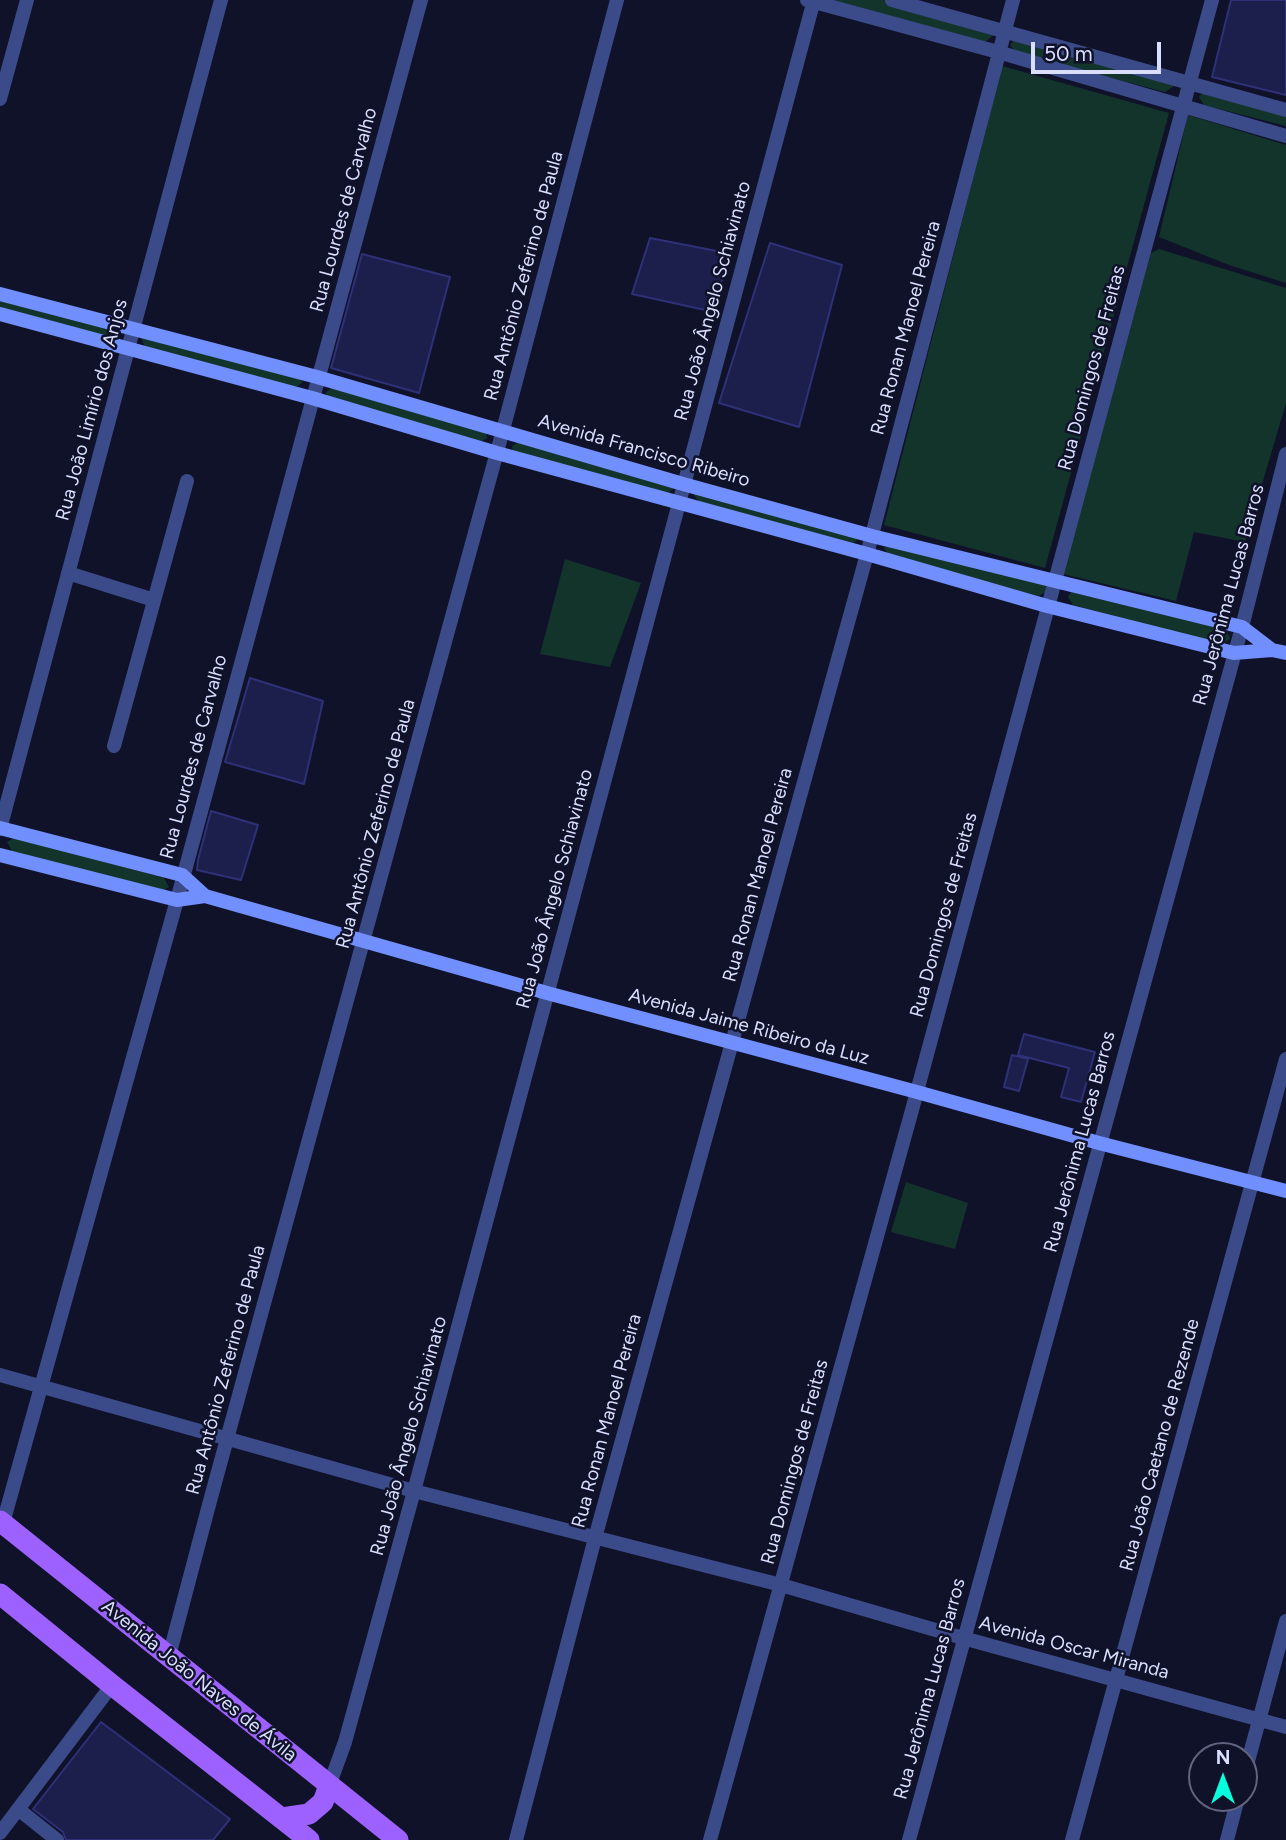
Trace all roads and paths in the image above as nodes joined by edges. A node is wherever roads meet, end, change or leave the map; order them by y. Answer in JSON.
{"nodes":[{"id":1,"x":27,"y":0,"type":"edge"},
{"id":2,"x":222,"y":0,"type":"edge"},
{"id":3,"x":421,"y":0,"type":"edge"},
{"id":4,"x":617,"y":0,"type":"edge"},
{"id":5,"x":892,"y":0,"type":"edge"},
{"id":6,"x":1013,"y":0,"type":"edge"},
{"id":7,"x":1212,"y":0,"type":"edge"},
{"id":8,"x":811,"y":1,"type":"edge"},
{"id":9,"x":1004,"y":30,"type":"junction"},
{"id":10,"x":998,"y":52,"type":"junction"},
{"id":11,"x":1189,"y":85,"type":"junction"},
{"id":12,"x":0,"y":99,"type":"edge"},
{"id":13,"x":1183,"y":106,"type":"junction"},
{"id":14,"x":1286,"y":110,"type":"edge"},
{"id":15,"x":1286,"y":136,"type":"edge"},
{"id":16,"x":0,"y":294,"type":"edge"},
{"id":17,"x":0,"y":314,"type":"edge"},
{"id":18,"x":133,"y":330,"type":"junction"},
{"id":19,"x":128,"y":348,"type":"junction"},
{"id":20,"x":317,"y":377,"type":"junction"},
{"id":21,"x":312,"y":398,"type":"junction"},
{"id":22,"x":503,"y":430,"type":"junction"},
{"id":23,"x":497,"y":453,"type":"junction"},
{"id":24,"x":1286,"y":454,"type":"edge"},
{"id":25,"x":1283,"y":478,"type":"edge"},
{"id":26,"x":187,"y":481,"type":"dead end"},
{"id":27,"x":683,"y":484,"type":"junction"},
{"id":28,"x":678,"y":503,"type":"junction"},
{"id":29,"x":872,"y":536,"type":"junction"},
{"id":30,"x":867,"y":554,"type":"junction"},
{"id":31,"x":68,"y":573,"type":"junction"},
{"id":32,"x":1054,"y":582,"type":"junction"},
{"id":33,"x":154,"y":600,"type":"junction"},
{"id":34,"x":1047,"y":606,"type":"junction"},
{"id":35,"x":1157,"y":607,"type":"junction"},
{"id":36,"x":1242,"y":627,"type":"junction"},
{"id":37,"x":1151,"y":632,"type":"junction"},
{"id":38,"x":1279,"y":651,"type":"edge"},
{"id":39,"x":1234,"y":653,"type":"junction"},
{"id":40,"x":114,"y":746,"type":"dead end"},
{"id":41,"x":0,"y":829,"type":"edge"},
{"id":42,"x":0,"y":855,"type":"edge"},
{"id":43,"x":182,"y":875,"type":"junction"},
{"id":44,"x":205,"y":896,"type":"junction"},
{"id":45,"x":177,"y":900,"type":"junction"},
{"id":46,"x":364,"y":942,"type":"junction"},
{"id":47,"x":547,"y":993,"type":"junction"},
{"id":48,"x":732,"y":1043,"type":"junction"},
{"id":49,"x":1286,"y":1059,"type":"edge"},
{"id":50,"x":917,"y":1092,"type":"junction"},
{"id":51,"x":1100,"y":1143,"type":"junction"},
{"id":52,"x":1252,"y":1182,"type":"junction"},
{"id":53,"x":1286,"y":1191,"type":"edge"},
{"id":54,"x":0,"y":1375,"type":"edge"},
{"id":55,"x":42,"y":1387,"type":"junction"},
{"id":56,"x":227,"y":1441,"type":"junction"},
{"id":57,"x":414,"y":1491,"type":"junction"},
{"id":58,"x":1,"y":1522,"type":"edge"},
{"id":59,"x":595,"y":1538,"type":"junction"},
{"id":60,"x":781,"y":1585,"type":"junction"},
{"id":61,"x":0,"y":1594,"type":"edge"},
{"id":62,"x":1286,"y":1621,"type":"edge"},
{"id":63,"x":963,"y":1638,"type":"junction"},
{"id":64,"x":169,"y":1656,"type":"junction"},
{"id":65,"x":1116,"y":1679,"type":"junction"},
{"id":66,"x":112,"y":1685,"type":"junction"},
{"id":67,"x":1259,"y":1720,"type":"junction"},
{"id":68,"x":1286,"y":1727,"type":"edge"},
{"id":69,"x":1253,"y":1742,"type":"edge"},
{"id":70,"x":329,"y":1786,"type":"junction"},
{"id":71,"x":18,"y":1809,"type":"junction"},
{"id":72,"x":1234,"y":1812,"type":"edge"},
{"id":73,"x":282,"y":1818,"type":"junction"},
{"id":74,"x":0,"y":1833,"type":"edge"},
{"id":75,"x":57,"y":1840,"type":"edge"},
{"id":76,"x":309,"y":1840,"type":"edge"},
{"id":77,"x":398,"y":1840,"type":"edge"},
{"id":78,"x":516,"y":1840,"type":"edge"},
{"id":79,"x":710,"y":1840,"type":"edge"},
{"id":80,"x":909,"y":1840,"type":"edge"},
{"id":81,"x":1072,"y":1840,"type":"edge"},
{"id":82,"x":1227,"y":1840,"type":"edge"}],
"edges":[{"from":1,"to":12,"type":"street"},
{"from":2,"to":18,"type":"street","name":"Rua João Limírio dos Anjos"},
{"from":3,"to":20,"type":"street","name":"Rua Lourdes de Carvalho"},
{"from":4,"to":22,"type":"street","name":"Rua Antônio Zeferino de Paula"},
{"from":5,"to":9,"type":"street"},
{"from":6,"to":9,"type":"street","name":"Rua Ronan Manoel Pereira"},
{"from":7,"to":11,"type":"street","name":"Rua Domingos de Freitas"},
{"from":8,"to":10,"type":"street"},
{"from":8,"to":27,"type":"street","name":"Rua João Ângelo Schiavinato"},
{"from":9,"to":10,"type":"street","name":"Rua Ronan Manoel Pereira"},
{"from":9,"to":11,"type":"street"},
{"from":10,"to":13,"type":"street"},
{"from":10,"to":29,"type":"street","name":"Rua Ronan Manoel Pereira"},
{"from":11,"to":13,"type":"street","name":"Rua Domingos de Freitas"},
{"from":11,"to":14,"type":"street"},
{"from":13,"to":15,"type":"street"},
{"from":13,"to":32,"type":"street","name":"Rua Domingos de Freitas"},
{"from":16,"to":18,"type":"street","name":"Avenida Francisco Ribeiro"},
{"from":17,"to":19,"type":"street","name":"Avenida Francisco Ribeiro"},
{"from":18,"to":19,"type":"street","name":"Rua João Limírio dos Anjos"},
{"from":18,"to":20,"type":"street","name":"Avenida Francisco Ribeiro"},
{"from":19,"to":21,"type":"street","name":"Avenida Francisco Ribeiro"},
{"from":19,"to":31,"type":"street","name":"Rua João Limírio dos Anjos"},
{"from":20,"to":21,"type":"street","name":"Rua Lourdes de Carvalho"},
{"from":20,"to":22,"type":"street","name":"Avenida Francisco Ribeiro"},
{"from":21,"to":23,"type":"street","name":"Avenida Francisco Ribeiro"},
{"from":21,"to":43,"type":"street","name":"Rua Lourdes de Carvalho"},
{"from":22,"to":23,"type":"street","name":"Rua Antônio Zeferino de Paula"},
{"from":22,"to":27,"type":"street","name":"Avenida Francisco Ribeiro"},
{"from":23,"to":28,"type":"street","name":"Avenida Francisco Ribeiro"},
{"from":23,"to":46,"type":"street","name":"Rua Antônio Zeferino de Paula"},
{"from":24,"to":25,"type":"street","name":"Rua Jerônima Lucas Barros"},
{"from":25,"to":36,"type":"street","name":"Rua Jerônima Lucas Barros"},
{"from":26,"to":33,"type":"street"},
{"from":27,"to":28,"type":"street","name":"Rua João Ângelo Schiavinato"},
{"from":27,"to":29,"type":"street","name":"Avenida Francisco Ribeiro"},
{"from":28,"to":30,"type":"street","name":"Avenida Francisco Ribeiro"},
{"from":28,"to":47,"type":"street","name":"Rua João Ângelo Schiavinato"},
{"from":29,"to":30,"type":"street","name":"Rua Ronan Manoel Pereira"},
{"from":29,"to":32,"type":"street","name":"Avenida Francisco Ribeiro"},
{"from":30,"to":34,"type":"street","name":"Avenida Francisco Ribeiro"},
{"from":30,"to":48,"type":"street","name":"Rua Ronan Manoel Pereira"},
{"from":31,"to":33,"type":"street"},
{"from":31,"to":41,"type":"street","name":"Rua João Limírio dos Anjos"},
{"from":32,"to":34,"type":"street","name":"Rua Domingos de Freitas"},
{"from":32,"to":35,"type":"street","name":"Avenida Francisco Ribeiro"},
{"from":33,"to":40,"type":"street"},
{"from":34,"to":37,"type":"street","name":"Avenida Francisco Ribeiro"},
{"from":34,"to":50,"type":"street","name":"Rua Domingos de Freitas"},
{"from":35,"to":36,"type":"street","name":"Avenida Francisco Ribeiro"},
{"from":35,"to":37,"type":"street"},
{"from":36,"to":38,"type":"street","name":"Avenida Francisco Ribeiro"},
{"from":36,"to":39,"type":"street","name":"Rua Jerônima Lucas Barros"},
{"from":37,"to":39,"type":"street","name":"Avenida Francisco Ribeiro"},
{"from":38,"to":39,"type":"street","name":"Avenida Francisco Ribeiro"},
{"from":39,"to":51,"type":"street","name":"Rua Jerônima Lucas Barros"},
{"from":41,"to":43,"type":"street","name":"Avenida Jaime Ribeiro da Luz"},
{"from":42,"to":45,"type":"street","name":"Avenida Jaime Ribeiro da Luz"},
{"from":43,"to":44,"type":"street","name":"Avenida Jaime Ribeiro da Luz"},
{"from":43,"to":45,"type":"street","name":"Rua Lourdes de Carvalho"},
{"from":44,"to":45,"type":"street","name":"Avenida Jaime Ribeiro da Luz"},
{"from":44,"to":46,"type":"street","name":"Avenida Jaime Ribeiro da Luz"},
{"from":45,"to":55,"type":"street","name":"Rua Lourdes de Carvalho"},
{"from":46,"to":47,"type":"street","name":"Avenida Jaime Ribeiro da Luz"},
{"from":46,"to":56,"type":"street","name":"Rua Antônio Zeferino de Paula"},
{"from":47,"to":48,"type":"street","name":"Avenida Jaime Ribeiro da Luz"},
{"from":47,"to":57,"type":"street","name":"Rua João Ângelo Schiavinato"},
{"from":48,"to":50,"type":"street","name":"Avenida Jaime Ribeiro da Luz"},
{"from":48,"to":59,"type":"street","name":"Rua Ronan Manoel Pereira"},
{"from":49,"to":52,"type":"street","name":"Rua João Caetano de Rezende"},
{"from":50,"to":51,"type":"street","name":"Avenida Jaime Ribeiro da Luz"},
{"from":50,"to":60,"type":"street","name":"Rua Domingos de Freitas"},
{"from":51,"to":52,"type":"street","name":"Avenida Jaime Ribeiro da Luz"},
{"from":51,"to":63,"type":"street","name":"Rua Jerônima Lucas Barros"},
{"from":52,"to":53,"type":"street","name":"Avenida Jaime Ribeiro da Luz"},
{"from":52,"to":65,"type":"street","name":"Rua João Caetano de Rezende"},
{"from":54,"to":55,"type":"street","name":"Avenida Oscar Miranda"},
{"from":55,"to":56,"type":"street","name":"Avenida Oscar Miranda"},
{"from":55,"to":58,"type":"street","name":"Rua Lourdes de Carvalho"},
{"from":56,"to":57,"type":"street","name":"Avenida Oscar Miranda"},
{"from":56,"to":64,"type":"street","name":"Rua Antônio Zeferino de Paula"},
{"from":57,"to":59,"type":"street","name":"Avenida Oscar Miranda"},
{"from":57,"to":70,"type":"street","name":"Rua João Ângelo Schiavinato"},
{"from":58,"to":64,"type":"main road","name":"Avenida João Naves de Ávila"},
{"from":59,"to":60,"type":"street","name":"Avenida Oscar Miranda"},
{"from":59,"to":78,"type":"street","name":"Rua Ronan Manoel Pereira"},
{"from":60,"to":63,"type":"street","name":"Avenida Oscar Miranda"},
{"from":60,"to":79,"type":"street","name":"Rua Domingos de Freitas"},
{"from":61,"to":66,"type":"main road"},
{"from":62,"to":67,"type":"street"},
{"from":63,"to":65,"type":"street","name":"Avenida Oscar Miranda"},
{"from":63,"to":80,"type":"street","name":"Rua Jerônima Lucas Barros"},
{"from":64,"to":70,"type":"main road","name":"Avenida João Naves de Ávila"},
{"from":65,"to":67,"type":"street","name":"Avenida Oscar Miranda"},
{"from":65,"to":81,"type":"street","name":"Rua João Caetano de Rezende"},
{"from":66,"to":71,"type":"street"},
{"from":66,"to":73,"type":"main road"},
{"from":67,"to":68,"type":"street","name":"Avenida Oscar Miranda"},
{"from":67,"to":69,"type":"street"},
{"from":70,"to":73,"type":"main road"},
{"from":70,"to":77,"type":"main road","name":"Avenida João Naves de Ávila"},
{"from":71,"to":74,"type":"street"},
{"from":71,"to":75,"type":"street"},
{"from":72,"to":82,"type":"street"},
{"from":73,"to":76,"type":"main road"}]}
